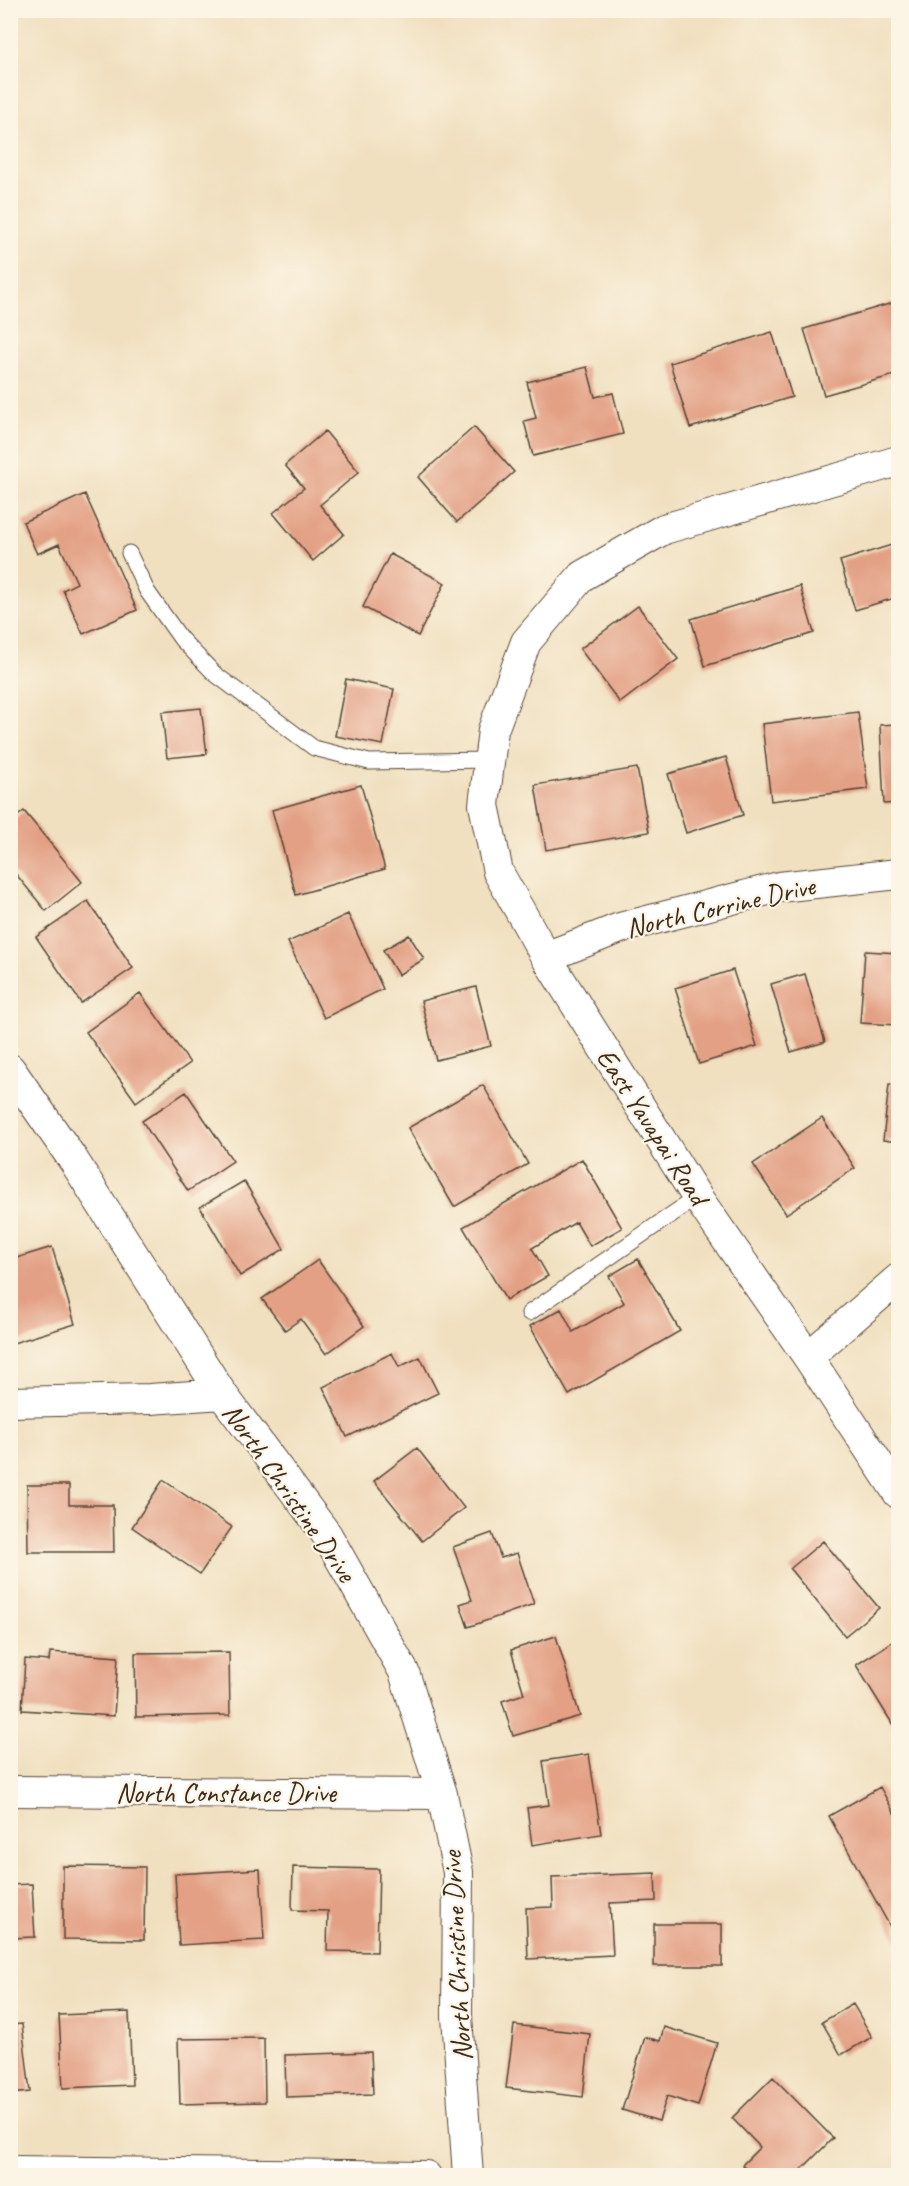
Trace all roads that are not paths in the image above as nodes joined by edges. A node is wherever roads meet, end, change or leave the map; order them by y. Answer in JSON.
{"nodes":[{"id":1,"x":898,"y":461,"type":"edge"},
{"id":2,"x":129,"y":553,"type":"dead end"},
{"id":3,"x":489,"y":760,"type":"junction"},
{"id":4,"x":898,"y":874,"type":"edge"},
{"id":5,"x":546,"y":957,"type":"junction"},
{"id":6,"x":10,"y":1068,"type":"edge"},
{"id":7,"x":697,"y":1197,"type":"junction"},
{"id":8,"x":897,"y":1280,"type":"edge"},
{"id":9,"x":530,"y":1313,"type":"dead end"},
{"id":10,"x":808,"y":1357,"type":"junction"},
{"id":11,"x":222,"y":1394,"type":"junction"},
{"id":12,"x":10,"y":1401,"type":"edge"},
{"id":13,"x":898,"y":1493,"type":"edge"},
{"id":14,"x":10,"y":1791,"type":"edge"},
{"id":15,"x":442,"y":1794,"type":"junction"},
{"id":16,"x":10,"y":2171,"type":"edge"},
{"id":17,"x":426,"y":2175,"type":"edge"},
{"id":18,"x":468,"y":2175,"type":"edge"}],
"edges":[{"from":1,"to":3,"type":"street","name":"East Yavapai Road"},
{"from":2,"to":3,"type":"lane"},
{"from":3,"to":5,"type":"street","name":"East Yavapai Road"},
{"from":4,"to":5,"type":"street","name":"North Corrine Drive"},
{"from":5,"to":7,"type":"street","name":"East Yavapai Road"},
{"from":6,"to":11,"type":"street","name":"North Christine Drive"},
{"from":7,"to":9,"type":"lane"},
{"from":7,"to":10,"type":"street","name":"East Yavapai Road"},
{"from":8,"to":10,"type":"street"},
{"from":10,"to":13,"type":"street","name":"East Yavapai Road"},
{"from":11,"to":12,"type":"street"},
{"from":11,"to":15,"type":"street","name":"North Christine Drive"},
{"from":14,"to":15,"type":"street","name":"North Constance Drive"},
{"from":15,"to":18,"type":"street","name":"North Christine Drive"},
{"from":16,"to":17,"type":"street"}]}
